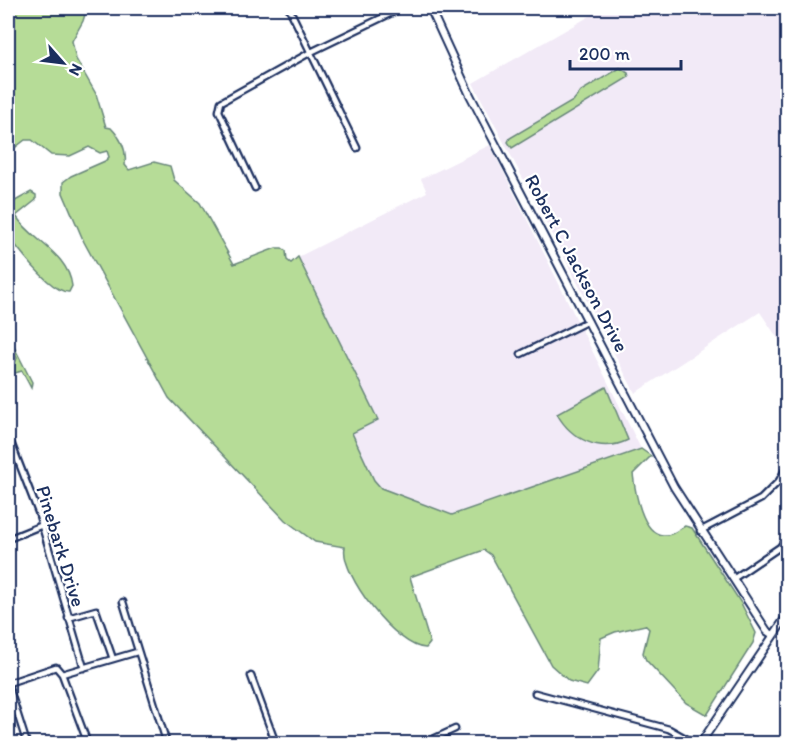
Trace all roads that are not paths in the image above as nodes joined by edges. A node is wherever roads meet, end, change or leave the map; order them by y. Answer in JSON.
{"nodes":[{"id":1,"x":289,"y":8,"type":"edge"},
{"id":2,"x":402,"y":8,"type":"edge"},
{"id":3,"x":430,"y":8,"type":"edge"},
{"id":4,"x":311,"y":52,"type":"junction"},
{"id":5,"x":357,"y":148,"type":"dead end"},
{"id":6,"x":255,"y":188,"type":"dead end"},
{"id":7,"x":588,"y":321,"type":"junction"},
{"id":8,"x":521,"y":354,"type":"dead end"},
{"id":9,"x":8,"y":435,"type":"edge"},
{"id":10,"x":788,"y":464,"type":"edge"},
{"id":11,"x":778,"y":481,"type":"junction"},
{"id":12,"x":788,"y":487,"type":"edge"},
{"id":13,"x":40,"y":526,"type":"junction"},
{"id":14,"x":700,"y":531,"type":"junction"},
{"id":15,"x":788,"y":536,"type":"edge"},
{"id":16,"x":8,"y":539,"type":"edge"},
{"id":17,"x":733,"y":579,"type":"junction"},
{"id":18,"x":123,"y":602,"type":"dead end"},
{"id":19,"x":788,"y":614,"type":"edge"},
{"id":20,"x":68,"y":618,"type":"junction"},
{"id":21,"x":773,"y":635,"type":"junction"},
{"id":22,"x":137,"y":652,"type":"junction"},
{"id":23,"x":113,"y":659,"type":"junction"},
{"id":24,"x":84,"y":668,"type":"junction"},
{"id":25,"x":62,"y":674,"type":"junction"},
{"id":26,"x":250,"y":676,"type":"dead end"},
{"id":27,"x":8,"y":684,"type":"edge"},
{"id":28,"x":535,"y":693,"type":"dead end"},
{"id":29,"x":456,"y":729,"type":"dead end"},
{"id":30,"x":27,"y":744,"type":"edge"},
{"id":31,"x":88,"y":744,"type":"edge"},
{"id":32,"x":167,"y":744,"type":"edge"},
{"id":33,"x":276,"y":744,"type":"edge"},
{"id":34,"x":422,"y":744,"type":"edge"},
{"id":35,"x":696,"y":744,"type":"edge"},
{"id":36,"x":700,"y":744,"type":"edge"}],
"edges":[{"from":1,"to":4,"type":"street"},
{"from":2,"to":4,"type":"street"},
{"from":3,"to":7,"type":"main road","name":"Robert C Jackson Drive"},
{"from":4,"to":5,"type":"street"},
{"from":4,"to":6,"type":"street"},
{"from":7,"to":8,"type":"street"},
{"from":7,"to":14,"type":"main road","name":"Robert C Jackson Drive"},
{"from":9,"to":13,"type":"street","name":"Pinebark Drive"},
{"from":10,"to":11,"type":"street"},
{"from":11,"to":12,"type":"street"},
{"from":11,"to":14,"type":"street"},
{"from":13,"to":16,"type":"street"},
{"from":13,"to":20,"type":"street","name":"Pinebark Drive"},
{"from":14,"to":17,"type":"main road","name":"Robert C Jackson Drive"},
{"from":15,"to":17,"type":"street"},
{"from":17,"to":21,"type":"main road","name":"Robert C Jackson Drive"},
{"from":18,"to":22,"type":"street"},
{"from":19,"to":21,"type":"main road"},
{"from":20,"to":23,"type":"street"},
{"from":20,"to":24,"type":"street","name":"Pinebark Drive"},
{"from":21,"to":36,"type":"main road"},
{"from":22,"to":23,"type":"street"},
{"from":22,"to":32,"type":"street"},
{"from":23,"to":24,"type":"street"},
{"from":24,"to":25,"type":"street"},
{"from":25,"to":27,"type":"street"},
{"from":25,"to":31,"type":"street"},
{"from":26,"to":33,"type":"street"},
{"from":27,"to":30,"type":"street"},
{"from":28,"to":35,"type":"street"},
{"from":29,"to":34,"type":"street"}]}
